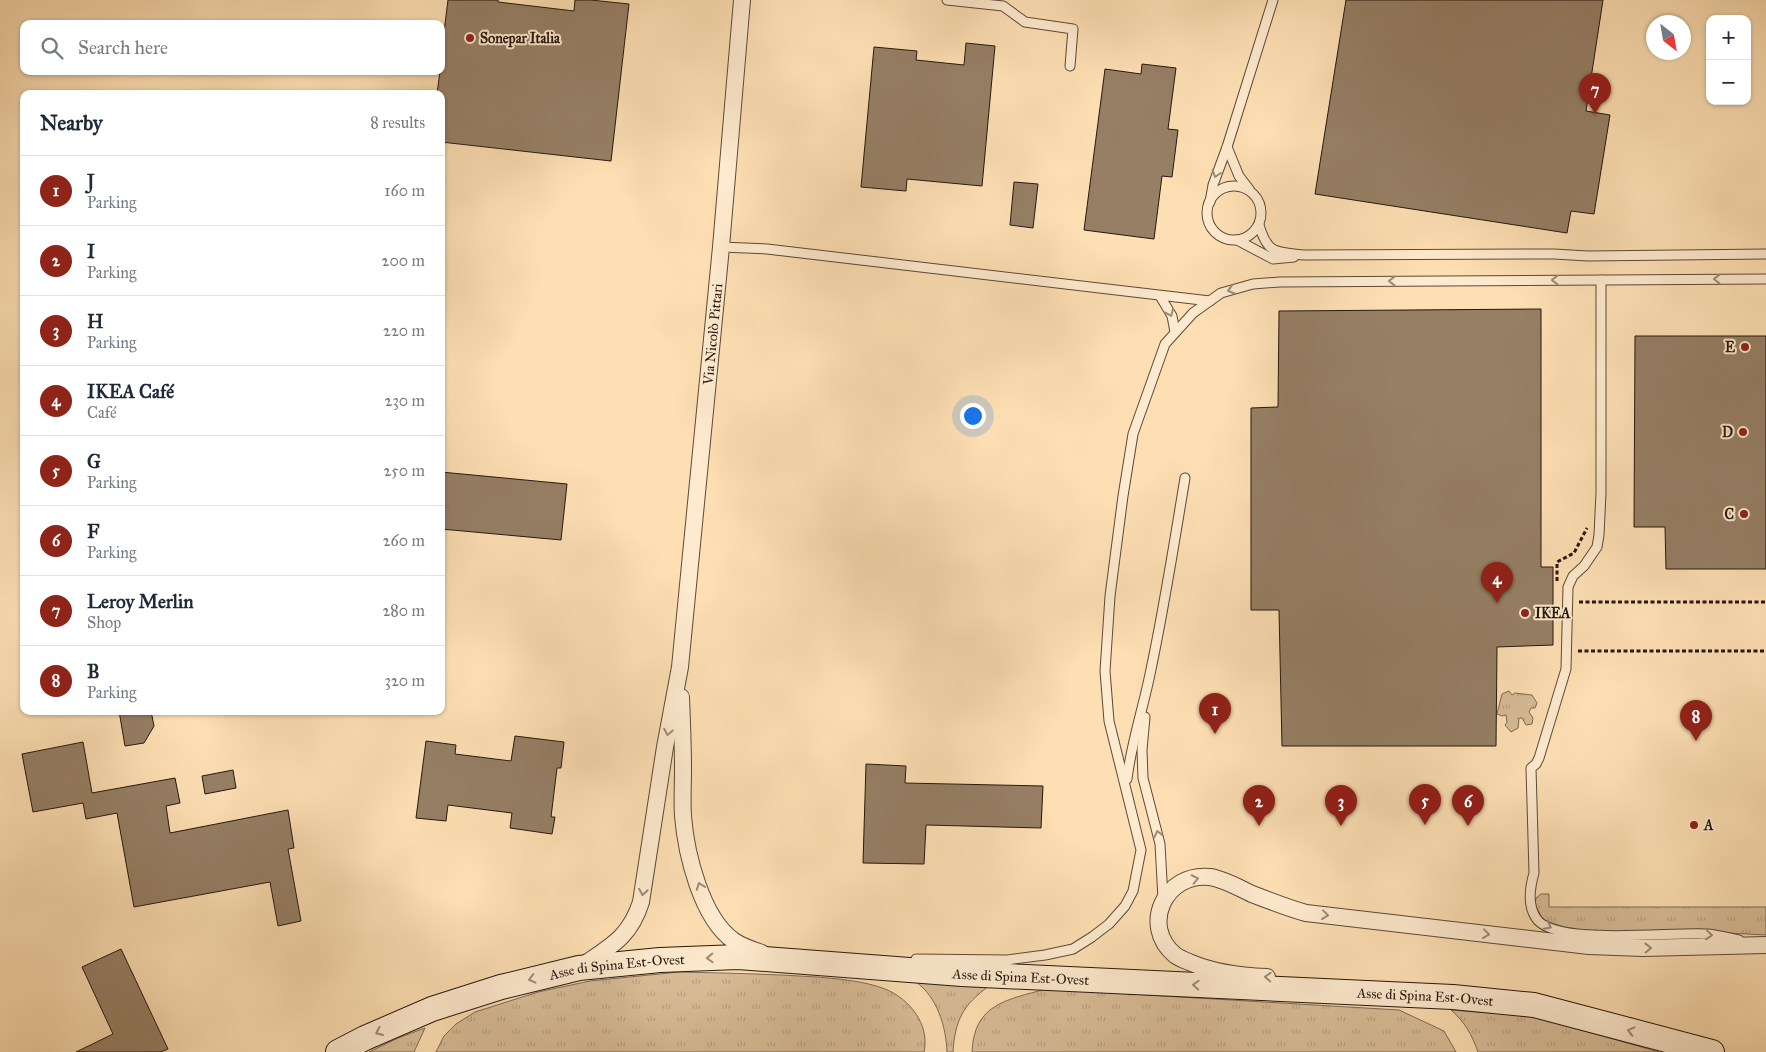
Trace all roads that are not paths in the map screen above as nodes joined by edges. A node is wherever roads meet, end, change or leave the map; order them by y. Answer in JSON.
{"nodes":[{"id":1,"x":742,"y":0,"type":"edge"},
{"id":2,"x":947,"y":0,"type":"edge"},
{"id":3,"x":1273,"y":0,"type":"edge"},
{"id":4,"x":1070,"y":66,"type":"dead end"},
{"id":5,"x":1227,"y":147,"type":"junction"},
{"id":6,"x":1250,"y":191,"type":"junction"},
{"id":7,"x":1210,"y":202,"type":"junction"},
{"id":8,"x":1258,"y":225,"type":"junction"},
{"id":9,"x":1237,"y":240,"type":"junction"},
{"id":10,"x":721,"y":247,"type":"junction"},
{"id":11,"x":1766,"y":254,"type":"edge"},
{"id":12,"x":1305,"y":255,"type":"junction"},
{"id":13,"x":1766,"y":279,"type":"edge"},
{"id":14,"x":1601,"y":280,"type":"junction"},
{"id":15,"x":1160,"y":296,"type":"junction"},
{"id":16,"x":1210,"y":300,"type":"junction"},
{"id":17,"x":1175,"y":332,"type":"junction"},
{"id":18,"x":1185,"y":478,"type":"dead end"},
{"id":19,"x":680,"y":667,"type":"junction"},
{"id":20,"x":1147,"y":692,"type":"junction"},
{"id":21,"x":1126,"y":787,"type":"junction"},
{"id":22,"x":1163,"y":900,"type":"junction"},
{"id":23,"x":1766,"y":945,"type":"edge"},
{"id":24,"x":875,"y":957,"type":"dead end"},
{"id":25,"x":903,"y":958,"type":"dead end"},
{"id":26,"x":801,"y":961,"type":"junction"},
{"id":27,"x":846,"y":965,"type":"junction"},
{"id":28,"x":579,"y":968,"type":"junction"},
{"id":29,"x":1385,"y":994,"type":"junction"},
{"id":30,"x":338,"y":1052,"type":"edge"},
{"id":31,"x":1712,"y":1052,"type":"edge"}],
"edges":[{"from":1,"to":10,"type":"street","name":"Via Nicolò Pittari"},
{"from":2,"to":4,"type":"lane"},
{"from":3,"to":5,"type":"lane"},
{"from":5,"to":6,"type":"lane"},
{"from":5,"to":7,"type":"lane","one_way":true},
{"from":6,"to":7,"type":"lane"},
{"from":6,"to":8,"type":"lane"},
{"from":7,"to":9,"type":"lane"},
{"from":8,"to":9,"type":"lane"},
{"from":8,"to":12,"type":"lane"},
{"from":9,"to":12,"type":"lane"},
{"from":10,"to":15,"type":"lane"},
{"from":10,"to":19,"type":"street","name":"Via Nicolò Pittari"},
{"from":11,"to":12,"type":"lane"},
{"from":13,"to":14,"type":"lane","one_way":true},
{"from":14,"to":16,"type":"lane","one_way":true},
{"from":14,"to":23,"type":"lane","one_way":true},
{"from":15,"to":16,"type":"lane"},
{"from":15,"to":17,"type":"lane","one_way":true},
{"from":16,"to":17,"type":"lane"},
{"from":17,"to":21,"type":"lane"},
{"from":18,"to":20,"type":"lane"},
{"from":26,"to":19,"type":"street","one_way":true},
{"from":19,"to":28,"type":"street","one_way":true},
{"from":20,"to":21,"type":"lane"},
{"from":22,"to":20,"type":"lane","one_way":true},
{"from":21,"to":25,"type":"lane"},
{"from":22,"to":23,"type":"street","one_way":true},
{"from":29,"to":22,"type":"street","one_way":true},
{"from":24,"to":27,"type":"lane"},
{"from":26,"to":27,"type":"main road","name":"Asse di Spina Est-Ovest"},
{"from":26,"to":28,"type":"main road","name":"Asse di Spina Est-Ovest","one_way":true},
{"from":29,"to":27,"type":"main road","name":"Asse di Spina Est-Ovest","one_way":true},
{"from":28,"to":30,"type":"main road","name":"Asse di Spina Est-Ovest","one_way":true},
{"from":31,"to":29,"type":"main road","name":"Asse di Spina Est-Ovest","one_way":true}]}
